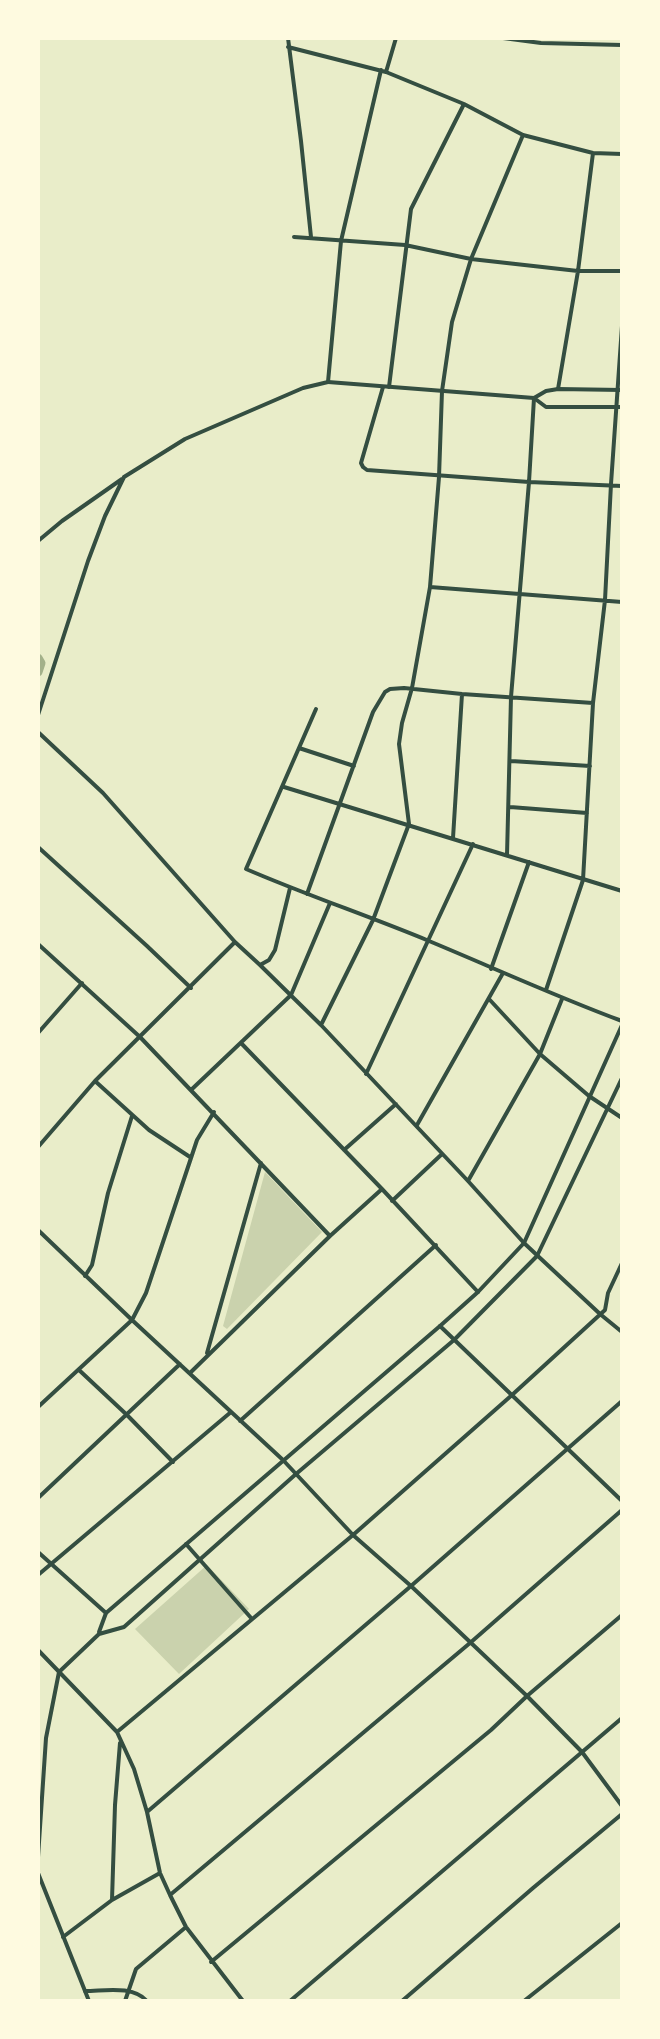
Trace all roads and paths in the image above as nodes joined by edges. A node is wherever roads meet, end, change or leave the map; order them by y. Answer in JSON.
{"nodes":[{"id":1,"x":288,"y":38,"type":"edge"},
{"id":2,"x":396,"y":38,"type":"edge"},
{"id":3,"x":503,"y":38,"type":"edge"},
{"id":4,"x":541,"y":40,"type":"edge"},
{"id":5,"x":622,"y":45,"type":"edge"},
{"id":6,"x":288,"y":47,"type":"junction"},
{"id":7,"x":384,"y":71,"type":"junction"},
{"id":8,"x":464,"y":104,"type":"junction"},
{"id":9,"x":523,"y":135,"type":"junction"},
{"id":10,"x":593,"y":153,"type":"junction"},
{"id":11,"x":622,"y":154,"type":"edge"},
{"id":12,"x":294,"y":237,"type":"dead end"},
{"id":13,"x":311,"y":237,"type":"junction"},
{"id":14,"x":341,"y":241,"type":"junction"},
{"id":15,"x":405,"y":245,"type":"junction"},
{"id":16,"x":471,"y":259,"type":"junction"},
{"id":17,"x":578,"y":271,"type":"junction"},
{"id":18,"x":622,"y":271,"type":"edge"},
{"id":19,"x":622,"y":326,"type":"edge"},
{"id":20,"x":328,"y":382,"type":"junction"},
{"id":21,"x":386,"y":387,"type":"junction"},
{"id":22,"x":558,"y":389,"type":"junction"},
{"id":23,"x":620,"y":390,"type":"edge"},
{"id":24,"x":442,"y":391,"type":"junction"},
{"id":25,"x":534,"y":398,"type":"junction"},
{"id":26,"x":619,"y":407,"type":"edge"},
{"id":27,"x":124,"y":477,"type":"junction"},
{"id":28,"x":439,"y":477,"type":"junction"},
{"id":29,"x":529,"y":482,"type":"junction"},
{"id":30,"x":611,"y":484,"type":"junction"},
{"id":31,"x":622,"y":486,"type":"edge"},
{"id":32,"x":38,"y":541,"type":"edge"},
{"id":33,"x":430,"y":587,"type":"junction"},
{"id":34,"x":519,"y":593,"type":"junction"},
{"id":35,"x":605,"y":600,"type":"junction"},
{"id":36,"x":622,"y":602,"type":"edge"},
{"id":37,"x":412,"y":688,"type":"junction"},
{"id":38,"x":462,"y":694,"type":"junction"},
{"id":39,"x":511,"y":697,"type":"junction"},
{"id":40,"x":593,"y":703,"type":"junction"},
{"id":41,"x":316,"y":709,"type":"dead end"},
{"id":42,"x":38,"y":715,"type":"edge"},
{"id":43,"x":38,"y":732,"type":"edge"},
{"id":44,"x":299,"y":748,"type":"junction"},
{"id":45,"x":511,"y":761,"type":"junction"},
{"id":46,"x":354,"y":766,"type":"junction"},
{"id":47,"x":590,"y":766,"type":"junction"},
{"id":48,"x":283,"y":787,"type":"junction"},
{"id":49,"x":340,"y":804,"type":"junction"},
{"id":50,"x":509,"y":807,"type":"junction"},
{"id":51,"x":587,"y":813,"type":"junction"},
{"id":52,"x":409,"y":824,"type":"junction"},
{"id":53,"x":453,"y":838,"type":"junction"},
{"id":54,"x":473,"y":844,"type":"junction"},
{"id":55,"x":38,"y":847,"type":"edge"},
{"id":56,"x":507,"y":855,"type":"junction"},
{"id":57,"x":529,"y":862,"type":"junction"},
{"id":58,"x":583,"y":880,"type":"junction"},
{"id":59,"x":290,"y":888,"type":"junction"},
{"id":60,"x":622,"y":891,"type":"edge"},
{"id":61,"x":307,"y":894,"type":"junction"},
{"id":62,"x":330,"y":903,"type":"junction"},
{"id":63,"x":373,"y":920,"type":"junction"},
{"id":64,"x":429,"y":940,"type":"junction"},
{"id":65,"x":235,"y":942,"type":"junction"},
{"id":66,"x":38,"y":944,"type":"edge"},
{"id":67,"x":260,"y":965,"type":"junction"},
{"id":68,"x":491,"y":969,"type":"junction"},
{"id":69,"x":503,"y":973,"type":"junction"},
{"id":70,"x":82,"y":983,"type":"junction"},
{"id":71,"x":191,"y":988,"type":"junction"},
{"id":72,"x":546,"y":990,"type":"junction"},
{"id":73,"x":291,"y":995,"type":"junction"},
{"id":74,"x":489,"y":999,"type":"junction"},
{"id":75,"x":562,"y":999,"type":"junction"},
{"id":76,"x":38,"y":1023,"type":"edge"},
{"id":77,"x":622,"y":1023,"type":"edge"},
{"id":78,"x":321,"y":1025,"type":"junction"},
{"id":79,"x":43,"y":1027,"type":"junction"},
{"id":80,"x":38,"y":1033,"type":"edge"},
{"id":81,"x":140,"y":1037,"type":"junction"},
{"id":82,"x":241,"y":1043,"type":"junction"},
{"id":83,"x":540,"y":1054,"type":"junction"},
{"id":84,"x":366,"y":1074,"type":"junction"},
{"id":85,"x":622,"y":1078,"type":"edge"},
{"id":86,"x":95,"y":1081,"type":"junction"},
{"id":87,"x":191,"y":1090,"type":"junction"},
{"id":88,"x":589,"y":1096,"type":"junction"},
{"id":89,"x":396,"y":1104,"type":"junction"},
{"id":90,"x":607,"y":1108,"type":"junction"},
{"id":91,"x":214,"y":1112,"type":"junction"},
{"id":92,"x":132,"y":1116,"type":"junction"},
{"id":93,"x":622,"y":1118,"type":"edge"},
{"id":94,"x":417,"y":1125,"type":"junction"},
{"id":95,"x":38,"y":1147,"type":"edge"},
{"id":96,"x":344,"y":1150,"type":"junction"},
{"id":97,"x":442,"y":1154,"type":"junction"},
{"id":98,"x":190,"y":1157,"type":"junction"},
{"id":99,"x":261,"y":1163,"type":"junction"},
{"id":100,"x":468,"y":1181,"type":"junction"},
{"id":101,"x":382,"y":1189,"type":"junction"},
{"id":102,"x":392,"y":1201,"type":"junction"},
{"id":103,"x":38,"y":1230,"type":"edge"},
{"id":104,"x":330,"y":1236,"type":"junction"},
{"id":105,"x":524,"y":1243,"type":"junction"},
{"id":106,"x":436,"y":1245,"type":"junction"},
{"id":107,"x":537,"y":1256,"type":"junction"},
{"id":108,"x":622,"y":1263,"type":"edge"},
{"id":109,"x":85,"y":1276,"type":"junction"},
{"id":110,"x":478,"y":1292,"type":"junction"},
{"id":111,"x":600,"y":1314,"type":"junction"},
{"id":112,"x":132,"y":1320,"type":"junction"},
{"id":113,"x":440,"y":1326,"type":"junction"},
{"id":114,"x":622,"y":1332,"type":"edge"},
{"id":115,"x":454,"y":1340,"type":"junction"},
{"id":116,"x":207,"y":1355,"type":"junction"},
{"id":117,"x":180,"y":1364,"type":"junction"},
{"id":118,"x":79,"y":1370,"type":"junction"},
{"id":119,"x":190,"y":1373,"type":"junction"},
{"id":120,"x":512,"y":1395,"type":"junction"},
{"id":121,"x":622,"y":1401,"type":"edge"},
{"id":122,"x":38,"y":1407,"type":"edge"},
{"id":123,"x":231,"y":1412,"type":"junction"},
{"id":124,"x":127,"y":1415,"type":"junction"},
{"id":125,"x":240,"y":1421,"type":"junction"},
{"id":126,"x":568,"y":1450,"type":"junction"},
{"id":127,"x":283,"y":1460,"type":"junction"},
{"id":128,"x":173,"y":1462,"type":"junction"},
{"id":129,"x":296,"y":1474,"type":"junction"},
{"id":130,"x":38,"y":1498,"type":"edge"},
{"id":131,"x":622,"y":1501,"type":"edge"},
{"id":132,"x":622,"y":1510,"type":"edge"},
{"id":133,"x":353,"y":1535,"type":"junction"},
{"id":134,"x":186,"y":1544,"type":"junction"},
{"id":135,"x":38,"y":1552,"type":"edge"},
{"id":136,"x":200,"y":1559,"type":"junction"},
{"id":137,"x":50,"y":1564,"type":"junction"},
{"id":138,"x":38,"y":1575,"type":"edge"},
{"id":139,"x":411,"y":1586,"type":"junction"},
{"id":140,"x":106,"y":1613,"type":"junction"},
{"id":141,"x":622,"y":1615,"type":"edge"},
{"id":142,"x":252,"y":1619,"type":"junction"},
{"id":143,"x":99,"y":1634,"type":"junction"},
{"id":144,"x":470,"y":1643,"type":"junction"},
{"id":145,"x":38,"y":1650,"type":"edge"},
{"id":146,"x":59,"y":1672,"type":"junction"},
{"id":147,"x":527,"y":1696,"type":"junction"},
{"id":148,"x":622,"y":1718,"type":"edge"},
{"id":149,"x":117,"y":1732,"type":"junction"},
{"id":150,"x":121,"y":1741,"type":"junction"},
{"id":151,"x":582,"y":1752,"type":"junction"},
{"id":152,"x":622,"y":1806,"type":"edge"},
{"id":153,"x":147,"y":1812,"type":"junction"},
{"id":154,"x":622,"y":1814,"type":"edge"},
{"id":155,"x":38,"y":1857,"type":"edge"},
{"id":156,"x":38,"y":1873,"type":"edge"},
{"id":157,"x":160,"y":1873,"type":"junction"},
{"id":158,"x":170,"y":1895,"type":"junction"},
{"id":159,"x":112,"y":1900,"type":"junction"},
{"id":160,"x":622,"y":1923,"type":"edge"},
{"id":161,"x":186,"y":1927,"type":"junction"},
{"id":162,"x":63,"y":1937,"type":"junction"},
{"id":163,"x":211,"y":1962,"type":"junction"},
{"id":164,"x":85,"y":1991,"type":"junction"},
{"id":165,"x":129,"y":1991,"type":"junction"},
{"id":166,"x":89,"y":2001,"type":"edge"},
{"id":167,"x":125,"y":2001,"type":"edge"},
{"id":168,"x":147,"y":2001,"type":"edge"},
{"id":169,"x":243,"y":2001,"type":"edge"},
{"id":170,"x":290,"y":2001,"type":"edge"},
{"id":171,"x":402,"y":2001,"type":"edge"},
{"id":172,"x":524,"y":2001,"type":"edge"}],
"edges":[{"from":1,"to":6,"type":"street"},
{"from":2,"to":7,"type":"street"},
{"from":3,"to":4,"type":"street"},
{"from":4,"to":5,"type":"street"},
{"from":6,"to":7,"type":"street"},
{"from":6,"to":13,"type":"street"},
{"from":7,"to":8,"type":"street"},
{"from":7,"to":14,"type":"street"},
{"from":8,"to":9,"type":"street"},
{"from":8,"to":15,"type":"street"},
{"from":9,"to":10,"type":"street"},
{"from":9,"to":16,"type":"street"},
{"from":10,"to":11,"type":"street"},
{"from":10,"to":17,"type":"street"},
{"from":12,"to":13,"type":"street"},
{"from":13,"to":14,"type":"street"},
{"from":14,"to":15,"type":"street"},
{"from":14,"to":20,"type":"street"},
{"from":15,"to":16,"type":"street"},
{"from":15,"to":21,"type":"street"},
{"from":16,"to":17,"type":"street"},
{"from":16,"to":24,"type":"street"},
{"from":17,"to":18,"type":"street"},
{"from":17,"to":22,"type":"street"},
{"from":19,"to":23,"type":"street"},
{"from":20,"to":21,"type":"street"},
{"from":20,"to":27,"type":"street"},
{"from":21,"to":24,"type":"street"},
{"from":21,"to":28,"type":"street"},
{"from":22,"to":23,"type":"street"},
{"from":22,"to":25,"type":"street"},
{"from":23,"to":26,"type":"street"},
{"from":24,"to":25,"type":"street"},
{"from":24,"to":28,"type":"street"},
{"from":25,"to":26,"type":"street"},
{"from":25,"to":29,"type":"street"},
{"from":26,"to":30,"type":"street"},
{"from":27,"to":32,"type":"street"},
{"from":27,"to":42,"type":"street"},
{"from":28,"to":29,"type":"street"},
{"from":28,"to":33,"type":"street"},
{"from":29,"to":30,"type":"street"},
{"from":29,"to":34,"type":"street"},
{"from":30,"to":31,"type":"street"},
{"from":30,"to":35,"type":"street"},
{"from":33,"to":34,"type":"street"},
{"from":33,"to":37,"type":"street"},
{"from":34,"to":35,"type":"street"},
{"from":34,"to":39,"type":"street"},
{"from":35,"to":36,"type":"street"},
{"from":35,"to":40,"type":"street"},
{"from":37,"to":38,"type":"street"},
{"from":37,"to":46,"type":"street"},
{"from":37,"to":52,"type":"street"},
{"from":38,"to":39,"type":"street"},
{"from":38,"to":53,"type":"street"},
{"from":39,"to":40,"type":"street"},
{"from":39,"to":45,"type":"street"},
{"from":40,"to":47,"type":"street"},
{"from":41,"to":44,"type":"street"},
{"from":43,"to":65,"type":"street"},
{"from":44,"to":46,"type":"street"},
{"from":44,"to":48,"type":"street"},
{"from":45,"to":47,"type":"street"},
{"from":45,"to":50,"type":"street"},
{"from":46,"to":49,"type":"street"},
{"from":47,"to":51,"type":"street"},
{"from":48,"to":49,"type":"street"},
{"from":48,"to":59,"type":"street"},
{"from":49,"to":52,"type":"street"},
{"from":49,"to":61,"type":"street"},
{"from":50,"to":51,"type":"street"},
{"from":50,"to":56,"type":"street"},
{"from":51,"to":58,"type":"street"},
{"from":52,"to":53,"type":"street"},
{"from":52,"to":63,"type":"street"},
{"from":53,"to":54,"type":"street"},
{"from":54,"to":56,"type":"street"},
{"from":54,"to":64,"type":"street"},
{"from":55,"to":71,"type":"street"},
{"from":56,"to":57,"type":"street"},
{"from":57,"to":58,"type":"street"},
{"from":57,"to":68,"type":"street"},
{"from":58,"to":60,"type":"street"},
{"from":58,"to":72,"type":"street"},
{"from":59,"to":61,"type":"street"},
{"from":59,"to":67,"type":"street"},
{"from":61,"to":62,"type":"street"},
{"from":62,"to":63,"type":"street"},
{"from":62,"to":73,"type":"street"},
{"from":63,"to":64,"type":"street"},
{"from":63,"to":78,"type":"street"},
{"from":64,"to":68,"type":"street"},
{"from":64,"to":84,"type":"street"},
{"from":65,"to":67,"type":"street"},
{"from":65,"to":71,"type":"street"},
{"from":66,"to":70,"type":"street"},
{"from":67,"to":73,"type":"street"},
{"from":68,"to":69,"type":"street"},
{"from":69,"to":72,"type":"street"},
{"from":69,"to":74,"type":"street"},
{"from":70,"to":79,"type":"street"},
{"from":70,"to":81,"type":"street"},
{"from":71,"to":81,"type":"street"},
{"from":72,"to":75,"type":"street"},
{"from":73,"to":78,"type":"street"},
{"from":73,"to":82,"type":"street"},
{"from":74,"to":83,"type":"street"},
{"from":74,"to":94,"type":"street"},
{"from":75,"to":77,"type":"street"},
{"from":75,"to":83,"type":"street"},
{"from":76,"to":79,"type":"street"},
{"from":77,"to":88,"type":"street"},
{"from":78,"to":84,"type":"street"},
{"from":79,"to":80,"type":"street"},
{"from":81,"to":86,"type":"street"},
{"from":81,"to":87,"type":"street"},
{"from":82,"to":87,"type":"street"},
{"from":82,"to":96,"type":"street"},
{"from":83,"to":88,"type":"street"},
{"from":83,"to":100,"type":"street"},
{"from":84,"to":89,"type":"street"},
{"from":85,"to":90,"type":"street"},
{"from":86,"to":92,"type":"street"},
{"from":86,"to":95,"type":"street"},
{"from":87,"to":91,"type":"street"},
{"from":88,"to":90,"type":"street"},
{"from":88,"to":105,"type":"street"},
{"from":89,"to":94,"type":"street"},
{"from":89,"to":96,"type":"street"},
{"from":90,"to":93,"type":"street"},
{"from":90,"to":107,"type":"street"},
{"from":91,"to":98,"type":"street"},
{"from":91,"to":99,"type":"street"},
{"from":92,"to":98,"type":"street"},
{"from":92,"to":109,"type":"street"},
{"from":94,"to":97,"type":"street"},
{"from":96,"to":101,"type":"street"},
{"from":97,"to":100,"type":"street"},
{"from":97,"to":102,"type":"street"},
{"from":98,"to":112,"type":"street"},
{"from":99,"to":104,"type":"street"},
{"from":99,"to":116,"type":"street"},
{"from":100,"to":105,"type":"street"},
{"from":101,"to":102,"type":"street"},
{"from":101,"to":104,"type":"street"},
{"from":102,"to":106,"type":"street"},
{"from":103,"to":109,"type":"street"},
{"from":104,"to":116,"type":"street"},
{"from":105,"to":107,"type":"street"},
{"from":105,"to":110,"type":"street"},
{"from":106,"to":110,"type":"street"},
{"from":106,"to":125,"type":"street"},
{"from":107,"to":111,"type":"street"},
{"from":107,"to":115,"type":"street"},
{"from":108,"to":111,"type":"street"},
{"from":109,"to":112,"type":"street"},
{"from":110,"to":113,"type":"street"},
{"from":111,"to":114,"type":"street"},
{"from":111,"to":120,"type":"street"},
{"from":112,"to":117,"type":"street"},
{"from":112,"to":118,"type":"street"},
{"from":113,"to":115,"type":"street"},
{"from":113,"to":127,"type":"street"},
{"from":115,"to":120,"type":"street"},
{"from":115,"to":129,"type":"street"},
{"from":116,"to":119,"type":"street"},
{"from":117,"to":119,"type":"street"},
{"from":117,"to":124,"type":"street"},
{"from":118,"to":122,"type":"street"},
{"from":118,"to":124,"type":"street"},
{"from":119,"to":123,"type":"street"},
{"from":120,"to":126,"type":"street"},
{"from":120,"to":133,"type":"street"},
{"from":121,"to":126,"type":"street"},
{"from":123,"to":125,"type":"street"},
{"from":123,"to":128,"type":"street"},
{"from":124,"to":128,"type":"street"},
{"from":124,"to":130,"type":"street"},
{"from":125,"to":127,"type":"street"},
{"from":126,"to":131,"type":"street"},
{"from":126,"to":139,"type":"street"},
{"from":127,"to":129,"type":"street"},
{"from":127,"to":134,"type":"street"},
{"from":128,"to":137,"type":"street"},
{"from":129,"to":133,"type":"street"},
{"from":129,"to":136,"type":"street"},
{"from":132,"to":144,"type":"street"},
{"from":133,"to":139,"type":"street"},
{"from":133,"to":142,"type":"street"},
{"from":134,"to":136,"type":"street"},
{"from":134,"to":140,"type":"street"},
{"from":135,"to":137,"type":"street"},
{"from":136,"to":142,"type":"street"},
{"from":136,"to":143,"type":"street"},
{"from":137,"to":138,"type":"street"},
{"from":137,"to":140,"type":"street"},
{"from":139,"to":144,"type":"street"},
{"from":139,"to":153,"type":"street"},
{"from":140,"to":143,"type":"street"},
{"from":141,"to":147,"type":"street"},
{"from":142,"to":149,"type":"street"},
{"from":143,"to":146,"type":"street"},
{"from":144,"to":147,"type":"street"},
{"from":144,"to":158,"type":"street"},
{"from":145,"to":146,"type":"street"},
{"from":146,"to":149,"type":"street"},
{"from":146,"to":155,"type":"street"},
{"from":147,"to":151,"type":"street"},
{"from":147,"to":163,"type":"street"},
{"from":148,"to":151,"type":"street"},
{"from":149,"to":150,"type":"street"},
{"from":150,"to":153,"type":"street"},
{"from":150,"to":159,"type":"street"},
{"from":151,"to":152,"type":"street"},
{"from":151,"to":170,"type":"street"},
{"from":153,"to":157,"type":"street"},
{"from":154,"to":171,"type":"street"},
{"from":156,"to":162,"type":"street"},
{"from":157,"to":158,"type":"street"},
{"from":157,"to":159,"type":"street"},
{"from":158,"to":161,"type":"street"},
{"from":159,"to":162,"type":"street"},
{"from":160,"to":172,"type":"street"},
{"from":161,"to":163,"type":"street"},
{"from":161,"to":165,"type":"street"},
{"from":162,"to":164,"type":"street"},
{"from":163,"to":169,"type":"street"},
{"from":164,"to":165,"type":"street"},
{"from":164,"to":166,"type":"street"},
{"from":165,"to":167,"type":"street"},
{"from":165,"to":168,"type":"street"}]}
